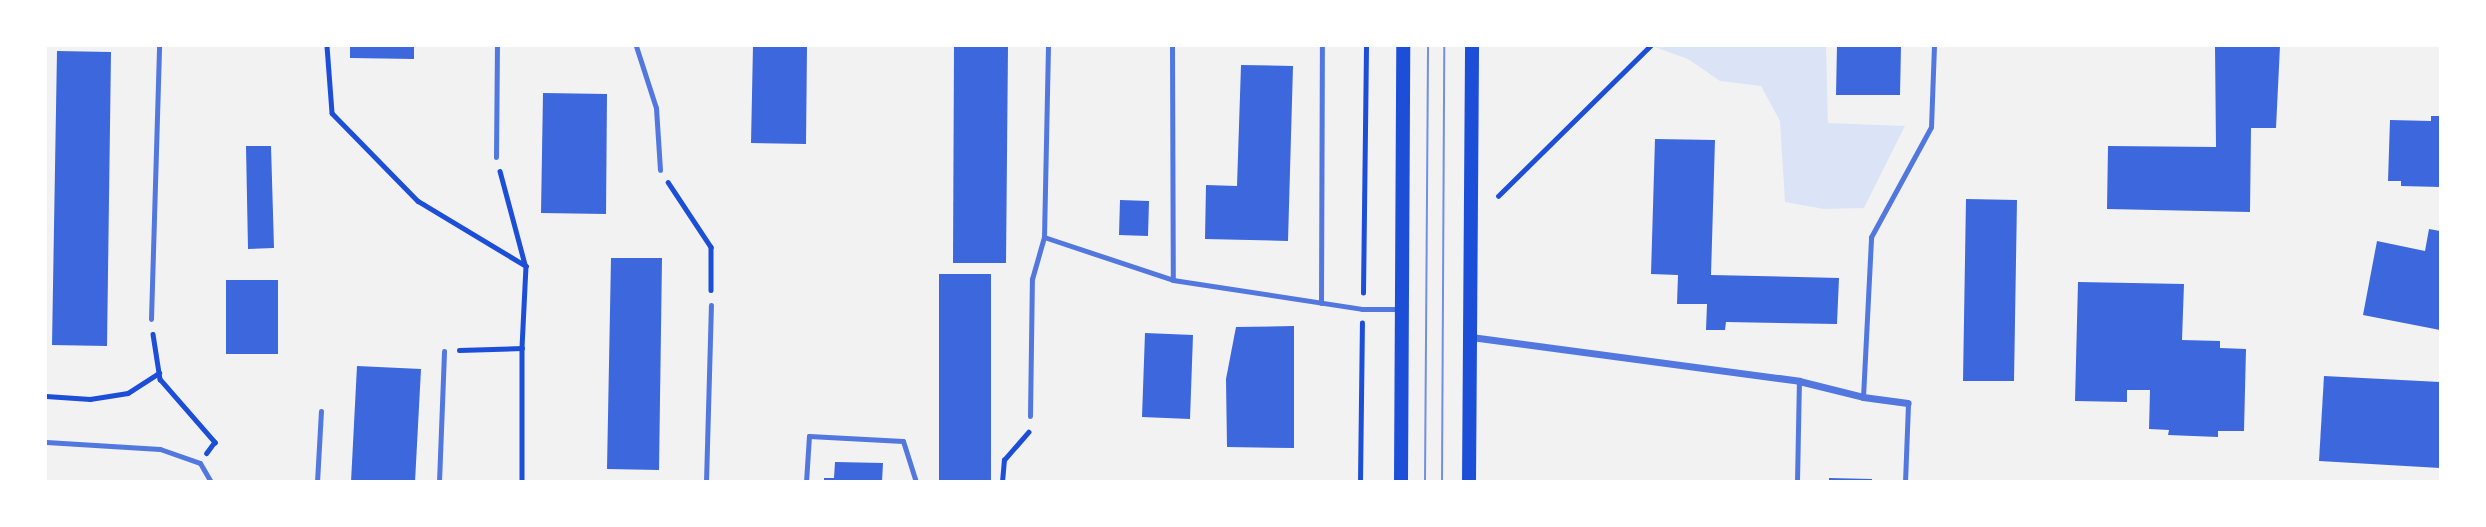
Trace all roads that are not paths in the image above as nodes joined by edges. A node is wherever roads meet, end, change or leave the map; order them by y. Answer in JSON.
{"nodes":[{"id":1,"x":159,"y":46,"type":"edge"},
{"id":2,"x":497,"y":46,"type":"edge"},
{"id":3,"x":636,"y":46,"type":"edge"},
{"id":4,"x":1048,"y":46,"type":"edge"},
{"id":5,"x":1172,"y":46,"type":"edge"},
{"id":6,"x":1322,"y":46,"type":"edge"},
{"id":7,"x":1403,"y":46,"type":"edge"},
{"id":8,"x":1472,"y":46,"type":"edge"},
{"id":9,"x":1934,"y":46,"type":"edge"},
{"id":10,"x":496,"y":157,"type":"road end"},
{"id":11,"x":660,"y":170,"type":"road end"},
{"id":12,"x":1044,"y":237,"type":"junction"},
{"id":13,"x":1173,"y":280,"type":"junction"},
{"id":14,"x":1321,"y":303,"type":"junction"},
{"id":15,"x":711,"y":305,"type":"road end"},
{"id":16,"x":1401,"y":309,"type":"junction"},
{"id":17,"x":150,"y":319,"type":"road end"},
{"id":18,"x":1471,"y":337,"type":"junction"},
{"id":19,"x":444,"y":351,"type":"road end"},
{"id":20,"x":1799,"y":381,"type":"junction"},
{"id":21,"x":1863,"y":397,"type":"junction"},
{"id":22,"x":1908,"y":404,"type":"joint"},
{"id":23,"x":321,"y":411,"type":"dead end"},
{"id":24,"x":1031,"y":416,"type":"dead end"},
{"id":25,"x":46,"y":442,"type":"edge"},
{"id":26,"x":211,"y":481,"type":"edge"},
{"id":27,"x":317,"y":481,"type":"edge"},
{"id":28,"x":439,"y":481,"type":"edge"},
{"id":29,"x":706,"y":481,"type":"edge"},
{"id":30,"x":806,"y":481,"type":"edge"},
{"id":31,"x":916,"y":481,"type":"edge"},
{"id":32,"x":1401,"y":481,"type":"edge"},
{"id":33,"x":1469,"y":481,"type":"edge"},
{"id":34,"x":1797,"y":481,"type":"edge"},
{"id":35,"x":1905,"y":481,"type":"edge"}],
"edges":[{"from":1,"to":17,"type":"lane"},
{"from":2,"to":10,"type":"lane"},
{"from":3,"to":11,"type":"lane"},
{"from":4,"to":12,"type":"lane"},
{"from":5,"to":13,"type":"lane"},
{"from":6,"to":14,"type":"lane"},
{"from":7,"to":16,"type":"main road"},
{"from":8,"to":18,"type":"main road"},
{"from":9,"to":21,"type":"lane"},
{"from":12,"to":13,"type":"lane"},
{"from":12,"to":24,"type":"lane"},
{"from":13,"to":14,"type":"lane"},
{"from":14,"to":16,"type":"lane"},
{"from":15,"to":29,"type":"lane"},
{"from":16,"to":32,"type":"main road"},
{"from":18,"to":20,"type":"street"},
{"from":18,"to":33,"type":"main road"},
{"from":19,"to":28,"type":"lane"},
{"from":20,"to":21,"type":"street"},
{"from":20,"to":34,"type":"lane"},
{"from":21,"to":22,"type":"street"},
{"from":22,"to":35,"type":"lane"},
{"from":23,"to":27,"type":"lane"},
{"from":25,"to":26,"type":"lane"},
{"from":30,"to":31,"type":"lane"}]}
